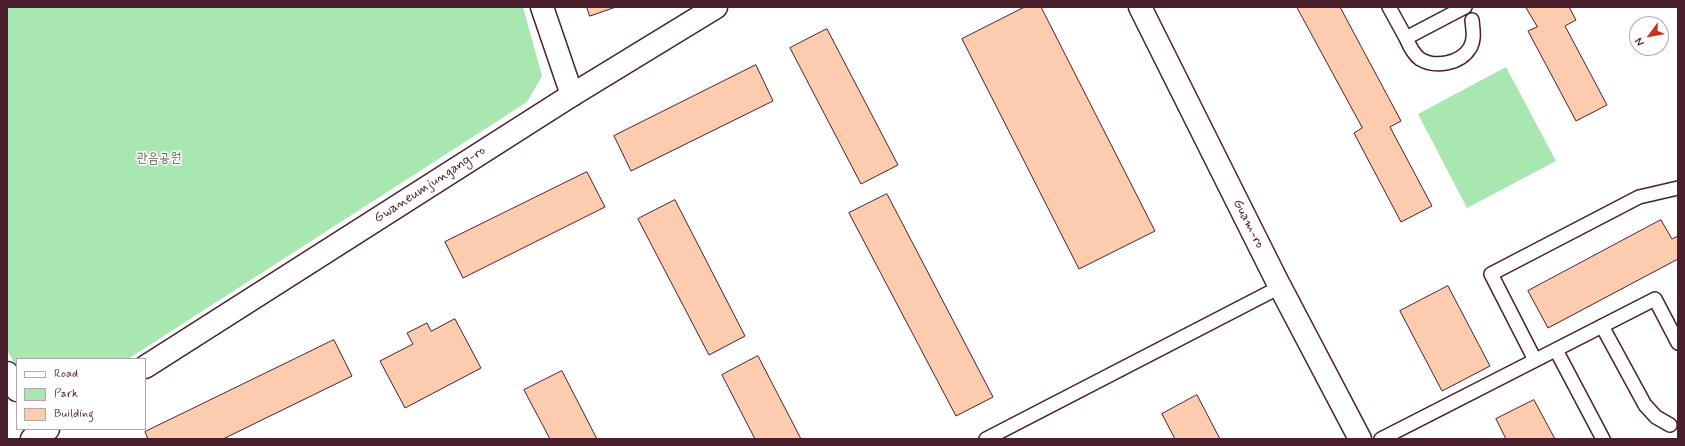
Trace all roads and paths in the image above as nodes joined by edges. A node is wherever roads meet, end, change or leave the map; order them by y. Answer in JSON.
{"nodes":[{"id":1,"x":542,"y":7,"type":"edge"},
{"id":2,"x":716,"y":7,"type":"edge"},
{"id":3,"x":1140,"y":7,"type":"edge"},
{"id":4,"x":1389,"y":7,"type":"edge"},
{"id":5,"x":1465,"y":7,"type":"edge"},
{"id":6,"x":1472,"y":20,"type":"dead end"},
{"id":7,"x":1406,"y":38,"type":"junction"},
{"id":8,"x":572,"y":95,"type":"junction"},
{"id":9,"x":1678,"y":188,"type":"edge"},
{"id":10,"x":1280,"y":287,"type":"junction"},
{"id":11,"x":1602,"y":326,"type":"junction"},
{"id":12,"x":1678,"y":343,"type":"edge"},
{"id":13,"x":1556,"y":350,"type":"junction"},
{"id":14,"x":1535,"y":360,"type":"junction"},
{"id":15,"x":146,"y":366,"type":"edge"},
{"id":16,"x":7,"y":373,"type":"edge"},
{"id":17,"x":16,"y":388,"type":"edge"},
{"id":18,"x":1670,"y":425,"type":"dead end"},
{"id":19,"x":986,"y":439,"type":"edge"},
{"id":20,"x":1360,"y":439,"type":"edge"},
{"id":21,"x":1381,"y":439,"type":"edge"},
{"id":22,"x":1603,"y":439,"type":"edge"}],
"edges":[{"from":1,"to":8,"type":"main road"},
{"from":2,"to":8,"type":"main road","name":"Gwaneumjungang-ro"},
{"from":3,"to":10,"type":"main road","name":"Guam-ro"},
{"from":4,"to":7,"type":"lane"},
{"from":5,"to":7,"type":"lane"},
{"from":6,"to":7,"type":"lane"},
{"from":8,"to":15,"type":"main road","name":"Gwaneumjungang-ro"},
{"from":9,"to":14,"type":"lane"},
{"from":10,"to":19,"type":"lane"},
{"from":10,"to":20,"type":"main road","name":"Guam-ro"},
{"from":11,"to":12,"type":"lane"},
{"from":11,"to":13,"type":"lane"},
{"from":11,"to":18,"type":"lane"},
{"from":13,"to":14,"type":"lane"},
{"from":13,"to":22,"type":"lane"},
{"from":14,"to":21,"type":"lane"},
{"from":16,"to":17,"type":"main road"}]}
